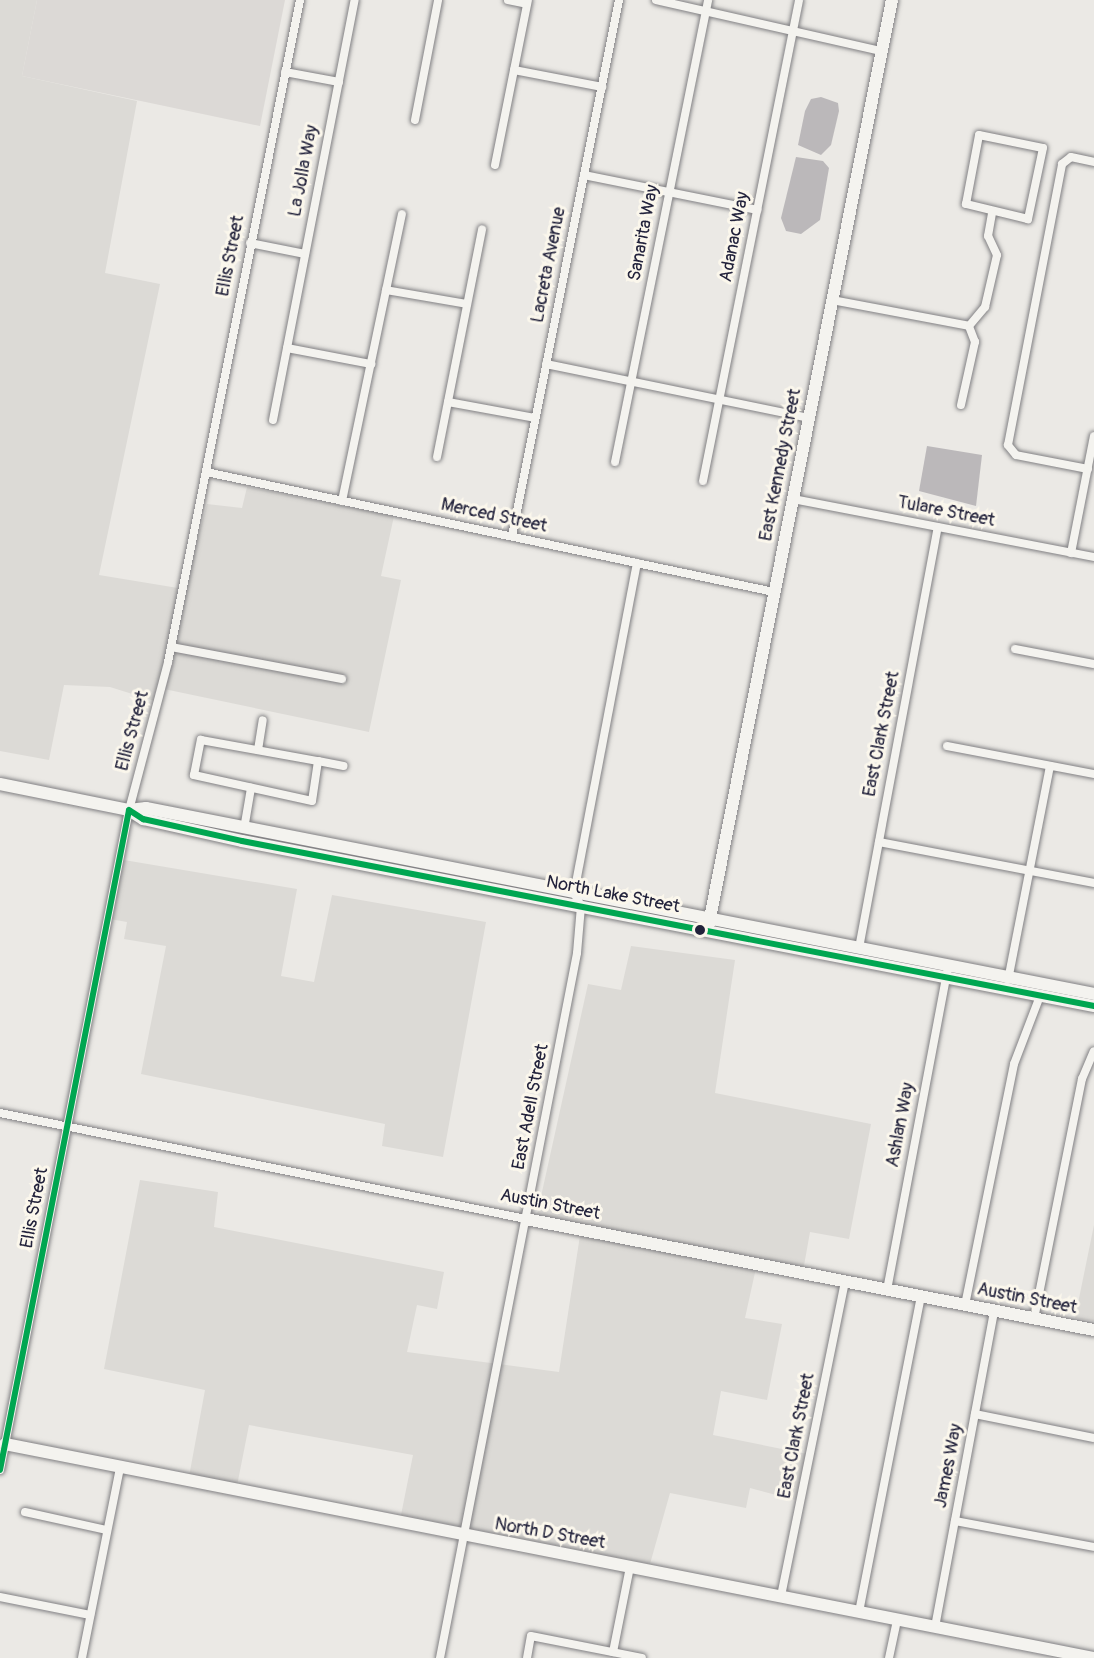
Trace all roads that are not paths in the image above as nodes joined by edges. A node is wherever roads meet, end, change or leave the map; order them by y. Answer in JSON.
{"nodes":[{"id":1,"x":300,"y":0,"type":"edge"},
{"id":2,"x":355,"y":0,"type":"edge"},
{"id":3,"x":438,"y":0,"type":"edge"},
{"id":4,"x":508,"y":0,"type":"edge"},
{"id":5,"x":619,"y":0,"type":"edge"},
{"id":6,"x":656,"y":0,"type":"edge"},
{"id":7,"x":708,"y":0,"type":"edge"},
{"id":8,"x":799,"y":0,"type":"edge"},
{"id":9,"x":528,"y":2,"type":"edge"},
{"id":10,"x":891,"y":3,"type":"edge"},
{"id":11,"x":705,"y":11,"type":"junction"},
{"id":12,"x":792,"y":33,"type":"junction"},
{"id":13,"x":881,"y":51,"type":"junction"},
{"id":14,"x":514,"y":70,"type":"junction"},
{"id":15,"x":285,"y":72,"type":"junction"},
{"id":16,"x":339,"y":82,"type":"junction"},
{"id":17,"x":602,"y":87,"type":"junction"},
{"id":18,"x":415,"y":120,"type":"dead end"},
{"id":19,"x":1094,"y":162,"type":"edge"},
{"id":20,"x":495,"y":165,"type":"dead end"},
{"id":21,"x":584,"y":175,"type":"junction"},
{"id":22,"x":669,"y":192,"type":"junction"},
{"id":23,"x":757,"y":210,"type":"junction"},
{"id":24,"x":402,"y":214,"type":"dead end"},
{"id":25,"x":992,"y":214,"type":"junction"},
{"id":26,"x":482,"y":229,"type":"dead end"},
{"id":27,"x":250,"y":243,"type":"junction"},
{"id":28,"x":305,"y":254,"type":"junction"},
{"id":29,"x":386,"y":290,"type":"junction"},
{"id":30,"x":832,"y":300,"type":"junction"},
{"id":31,"x":467,"y":304,"type":"junction"},
{"id":32,"x":969,"y":326,"type":"junction"},
{"id":33,"x":287,"y":348,"type":"junction"},
{"id":34,"x":371,"y":364,"type":"junction"},
{"id":35,"x":546,"y":364,"type":"junction"},
{"id":36,"x":631,"y":382,"type":"junction"},
{"id":37,"x":719,"y":400,"type":"junction"},
{"id":38,"x":448,"y":402,"type":"junction"},
{"id":39,"x":961,"y":405,"type":"dead end"},
{"id":40,"x":535,"y":418,"type":"junction"},
{"id":41,"x":808,"y":418,"type":"junction"},
{"id":42,"x":273,"y":420,"type":"dead end"},
{"id":43,"x":1094,"y":436,"type":"edge"},
{"id":44,"x":437,"y":457,"type":"dead end"},
{"id":45,"x":615,"y":462,"type":"dead end"},
{"id":46,"x":1088,"y":469,"type":"junction"},
{"id":47,"x":206,"y":472,"type":"junction"},
{"id":48,"x":703,"y":481,"type":"dead end"},
{"id":49,"x":793,"y":499,"type":"junction"},
{"id":50,"x":342,"y":501,"type":"junction"},
{"id":51,"x":938,"y":527,"type":"junction"},
{"id":52,"x":512,"y":536,"type":"junction"},
{"id":53,"x":1071,"y":553,"type":"junction"},
{"id":54,"x":1094,"y":557,"type":"edge"},
{"id":55,"x":637,"y":563,"type":"junction"},
{"id":56,"x":774,"y":591,"type":"junction"},
{"id":57,"x":171,"y":646,"type":"junction"},
{"id":58,"x":1015,"y":649,"type":"dead end"},
{"id":59,"x":1094,"y":664,"type":"edge"},
{"id":60,"x":342,"y":679,"type":"dead end"},
{"id":61,"x":263,"y":720,"type":"dead end"},
{"id":62,"x":947,"y":746,"type":"dead end"},
{"id":63,"x":258,"y":750,"type":"junction"},
{"id":64,"x":318,"y":760,"type":"junction"},
{"id":65,"x":344,"y":766,"type":"dead end"},
{"id":66,"x":1050,"y":766,"type":"junction"},
{"id":67,"x":1094,"y":774,"type":"edge"},
{"id":68,"x":0,"y":784,"type":"edge"},
{"id":69,"x":251,"y":788,"type":"junction"},
{"id":70,"x":129,"y":810,"type":"junction"},
{"id":71,"x":243,"y":835,"type":"junction"},
{"id":72,"x":879,"y":842,"type":"junction"},
{"id":73,"x":460,"y":871,"type":"junction"},
{"id":74,"x":1029,"y":871,"type":"junction"},
{"id":75,"x":1094,"y":883,"type":"edge"},
{"id":76,"x":470,"y":885,"type":"junction"},
{"id":77,"x":573,"y":893,"type":"junction"},
{"id":78,"x":581,"y":906,"type":"junction"},
{"id":79,"x":708,"y":926,"type":"junction"},
{"id":80,"x":859,"y":948,"type":"junction"},
{"id":81,"x":947,"y":973,"type":"junction"},
{"id":82,"x":1007,"y":983,"type":"junction"},
{"id":83,"x":1094,"y":994,"type":"edge"},
{"id":84,"x":1040,"y":996,"type":"junction"},
{"id":85,"x":1094,"y":1006,"type":"edge"},
{"id":86,"x":1094,"y":1051,"type":"edge"},
{"id":87,"x":0,"y":1113,"type":"edge"},
{"id":88,"x":68,"y":1126,"type":"junction"},
{"id":89,"x":526,"y":1219,"type":"junction"},
{"id":90,"x":845,"y":1281,"type":"junction"},
{"id":91,"x":887,"y":1290,"type":"junction"},
{"id":92,"x":921,"y":1296,"type":"junction"},
{"id":93,"x":965,"y":1305,"type":"junction"},
{"id":94,"x":994,"y":1311,"type":"junction"},
{"id":95,"x":1034,"y":1319,"type":"junction"},
{"id":96,"x":1094,"y":1330,"type":"edge"},
{"id":97,"x":975,"y":1414,"type":"junction"},
{"id":98,"x":1094,"y":1438,"type":"edge"},
{"id":99,"x":3,"y":1444,"type":"edge"},
{"id":100,"x":120,"y":1467,"type":"junction"},
{"id":101,"x":0,"y":1470,"type":"edge"},
{"id":102,"x":25,"y":1512,"type":"dead end"},
{"id":103,"x":955,"y":1521,"type":"junction"},
{"id":104,"x":107,"y":1530,"type":"junction"},
{"id":105,"x":464,"y":1537,"type":"junction"},
{"id":106,"x":1094,"y":1547,"type":"edge"},
{"id":107,"x":630,"y":1567,"type":"junction"},
{"id":108,"x":781,"y":1596,"type":"junction"},
{"id":109,"x":0,"y":1597,"type":"edge"},
{"id":110,"x":859,"y":1612,"type":"junction"},
{"id":111,"x":90,"y":1615,"type":"junction"},
{"id":112,"x":897,"y":1619,"type":"junction"},
{"id":113,"x":935,"y":1627,"type":"junction"},
{"id":114,"x":613,"y":1652,"type":"junction"},
{"id":115,"x":82,"y":1658,"type":"edge"},
{"id":116,"x":440,"y":1658,"type":"edge"},
{"id":117,"x":527,"y":1658,"type":"edge"},
{"id":118,"x":642,"y":1658,"type":"edge"},
{"id":119,"x":889,"y":1658,"type":"edge"},
{"id":120,"x":1094,"y":1658,"type":"edge"}],
"edges":[{"from":1,"to":15,"type":"street","name":"Ellis Street"},
{"from":2,"to":16,"type":"street","name":"La Jolla Way"},
{"from":3,"to":18,"type":"street"},
{"from":4,"to":9,"type":"street"},
{"from":5,"to":17,"type":"street","name":"Lacreta Avenue"},
{"from":6,"to":11,"type":"street"},
{"from":7,"to":11,"type":"street","name":"Sanarita Way"},
{"from":8,"to":12,"type":"street","name":"Adanac Way"},
{"from":9,"to":14,"type":"street"},
{"from":10,"to":13,"type":"street","name":"East Kennedy Street"},
{"from":11,"to":12,"type":"street"},
{"from":11,"to":22,"type":"street","name":"Sanarita Way"},
{"from":12,"to":13,"type":"street"},
{"from":12,"to":23,"type":"street","name":"Adanac Way"},
{"from":13,"to":30,"type":"street","name":"East Kennedy Street"},
{"from":14,"to":17,"type":"street"},
{"from":14,"to":20,"type":"street"},
{"from":15,"to":16,"type":"street"},
{"from":15,"to":27,"type":"street","name":"Ellis Street"},
{"from":16,"to":28,"type":"street","name":"La Jolla Way"},
{"from":17,"to":21,"type":"street","name":"Lacreta Avenue"},
{"from":19,"to":46,"type":"street"},
{"from":21,"to":22,"type":"street"},
{"from":21,"to":35,"type":"street","name":"Lacreta Avenue"},
{"from":22,"to":23,"type":"street"},
{"from":22,"to":36,"type":"street","name":"Sanarita Way"},
{"from":23,"to":37,"type":"street","name":"Adanac Way"},
{"from":24,"to":29,"type":"street"},
{"from":25,"to":25,"type":"street"},
{"from":25,"to":32,"type":"street"},
{"from":26,"to":31,"type":"street"},
{"from":27,"to":28,"type":"street"},
{"from":27,"to":47,"type":"street","name":"Ellis Street"},
{"from":28,"to":33,"type":"street","name":"La Jolla Way"},
{"from":29,"to":31,"type":"street"},
{"from":29,"to":34,"type":"street"},
{"from":30,"to":32,"type":"street"},
{"from":30,"to":41,"type":"street","name":"East Kennedy Street"},
{"from":31,"to":38,"type":"street"},
{"from":32,"to":39,"type":"street"},
{"from":33,"to":34,"type":"street"},
{"from":33,"to":42,"type":"street","name":"La Jolla Way"},
{"from":34,"to":50,"type":"street"},
{"from":35,"to":36,"type":"street"},
{"from":35,"to":40,"type":"street","name":"Lacreta Avenue"},
{"from":36,"to":37,"type":"street"},
{"from":36,"to":45,"type":"street","name":"Sanarita Way"},
{"from":37,"to":41,"type":"street"},
{"from":37,"to":48,"type":"street","name":"Adanac Way"},
{"from":38,"to":40,"type":"street"},
{"from":38,"to":44,"type":"street"},
{"from":40,"to":52,"type":"street","name":"Lacreta Avenue"},
{"from":41,"to":49,"type":"street","name":"East Kennedy Street"},
{"from":43,"to":46,"type":"street"},
{"from":46,"to":53,"type":"street"},
{"from":47,"to":50,"type":"street","name":"Merced Street"},
{"from":47,"to":57,"type":"street","name":"Ellis Street"},
{"from":49,"to":51,"type":"street","name":"Tulare Street"},
{"from":49,"to":56,"type":"street","name":"East Kennedy Street"},
{"from":50,"to":52,"type":"street","name":"Merced Street"},
{"from":51,"to":53,"type":"street","name":"Tulare Street"},
{"from":51,"to":72,"type":"street","name":"East Clark Street"},
{"from":52,"to":55,"type":"street","name":"Merced Street"},
{"from":53,"to":54,"type":"street","name":"Tulare Street"},
{"from":55,"to":56,"type":"street","name":"Merced Street"},
{"from":55,"to":77,"type":"street"},
{"from":56,"to":79,"type":"street","name":"East Kennedy Street"},
{"from":57,"to":60,"type":"street"},
{"from":57,"to":70,"type":"street","name":"Ellis Street"},
{"from":58,"to":59,"type":"street"},
{"from":61,"to":63,"type":"street"},
{"from":62,"to":66,"type":"street"},
{"from":63,"to":64,"type":"street"},
{"from":63,"to":69,"type":"street"},
{"from":64,"to":65,"type":"street"},
{"from":64,"to":69,"type":"street"},
{"from":66,"to":67,"type":"street"},
{"from":66,"to":74,"type":"street"},
{"from":68,"to":70,"type":"street","name":"North Lake Street"},
{"from":69,"to":71,"type":"street"},
{"from":70,"to":71,"type":"street","name":"North Lake Street"},
{"from":70,"to":88,"type":"street","name":"Ellis Street"},
{"from":71,"to":73,"type":"street","name":"North Lake Street"},
{"from":71,"to":76,"type":"street","name":"North Lake Street"},
{"from":72,"to":74,"type":"street"},
{"from":72,"to":80,"type":"street","name":"East Clark Street"},
{"from":73,"to":76,"type":"street"},
{"from":73,"to":77,"type":"street","name":"North Lake Street"},
{"from":74,"to":75,"type":"street"},
{"from":74,"to":82,"type":"street"},
{"from":76,"to":78,"type":"street","name":"North Lake Street"},
{"from":77,"to":78,"type":"street"},
{"from":77,"to":79,"type":"street","name":"North Lake Street"},
{"from":78,"to":79,"type":"street","name":"North Lake Street"},
{"from":78,"to":89,"type":"street","name":"East Adell Street"},
{"from":79,"to":80,"type":"street","name":"North Lake Street"},
{"from":79,"to":81,"type":"street","name":"North Lake Street"},
{"from":80,"to":81,"type":"street","name":"North Lake Street"},
{"from":81,"to":82,"type":"street","name":"North Lake Street"},
{"from":81,"to":91,"type":"street","name":"Ashlan Way"},
{"from":82,"to":83,"type":"street","name":"North Lake Street"},
{"from":82,"to":84,"type":"street","name":"North Lake Street"},
{"from":84,"to":85,"type":"street","name":"North Lake Street"},
{"from":84,"to":93,"type":"street"},
{"from":86,"to":95,"type":"street"},
{"from":87,"to":88,"type":"street","name":"Austin Street"},
{"from":88,"to":89,"type":"street","name":"Austin Street"},
{"from":88,"to":99,"type":"street","name":"Ellis Street"},
{"from":89,"to":90,"type":"street","name":"Austin Street"},
{"from":89,"to":105,"type":"street","name":"East Adell Street"},
{"from":90,"to":91,"type":"street","name":"Austin Street"},
{"from":90,"to":108,"type":"street","name":"East Clark Street"},
{"from":91,"to":92,"type":"street","name":"Austin Street"},
{"from":92,"to":93,"type":"street","name":"Austin Street"},
{"from":92,"to":110,"type":"street"},
{"from":93,"to":94,"type":"street","name":"Austin Street"},
{"from":94,"to":95,"type":"street","name":"Austin Street"},
{"from":94,"to":97,"type":"street","name":"James Way"},
{"from":95,"to":96,"type":"street","name":"Austin Street"},
{"from":97,"to":98,"type":"street"},
{"from":97,"to":103,"type":"street","name":"James Way"},
{"from":99,"to":100,"type":"street","name":"North D Street"},
{"from":99,"to":101,"type":"street","name":"Ellis Street"},
{"from":100,"to":104,"type":"street"},
{"from":100,"to":105,"type":"street","name":"North D Street"},
{"from":102,"to":104,"type":"street"},
{"from":103,"to":106,"type":"street"},
{"from":103,"to":113,"type":"street","name":"James Way"},
{"from":104,"to":111,"type":"street"},
{"from":105,"to":107,"type":"street","name":"North D Street"},
{"from":105,"to":116,"type":"street","name":"East Adell Street"},
{"from":107,"to":108,"type":"street","name":"North D Street"},
{"from":107,"to":114,"type":"street"},
{"from":108,"to":110,"type":"street","name":"North D Street"},
{"from":109,"to":111,"type":"street"},
{"from":110,"to":112,"type":"street","name":"North D Street"},
{"from":111,"to":115,"type":"street"},
{"from":112,"to":113,"type":"street","name":"North D Street"},
{"from":112,"to":119,"type":"street"},
{"from":113,"to":120,"type":"street","name":"North D Street"},
{"from":114,"to":117,"type":"street"},
{"from":114,"to":118,"type":"street"}]}
